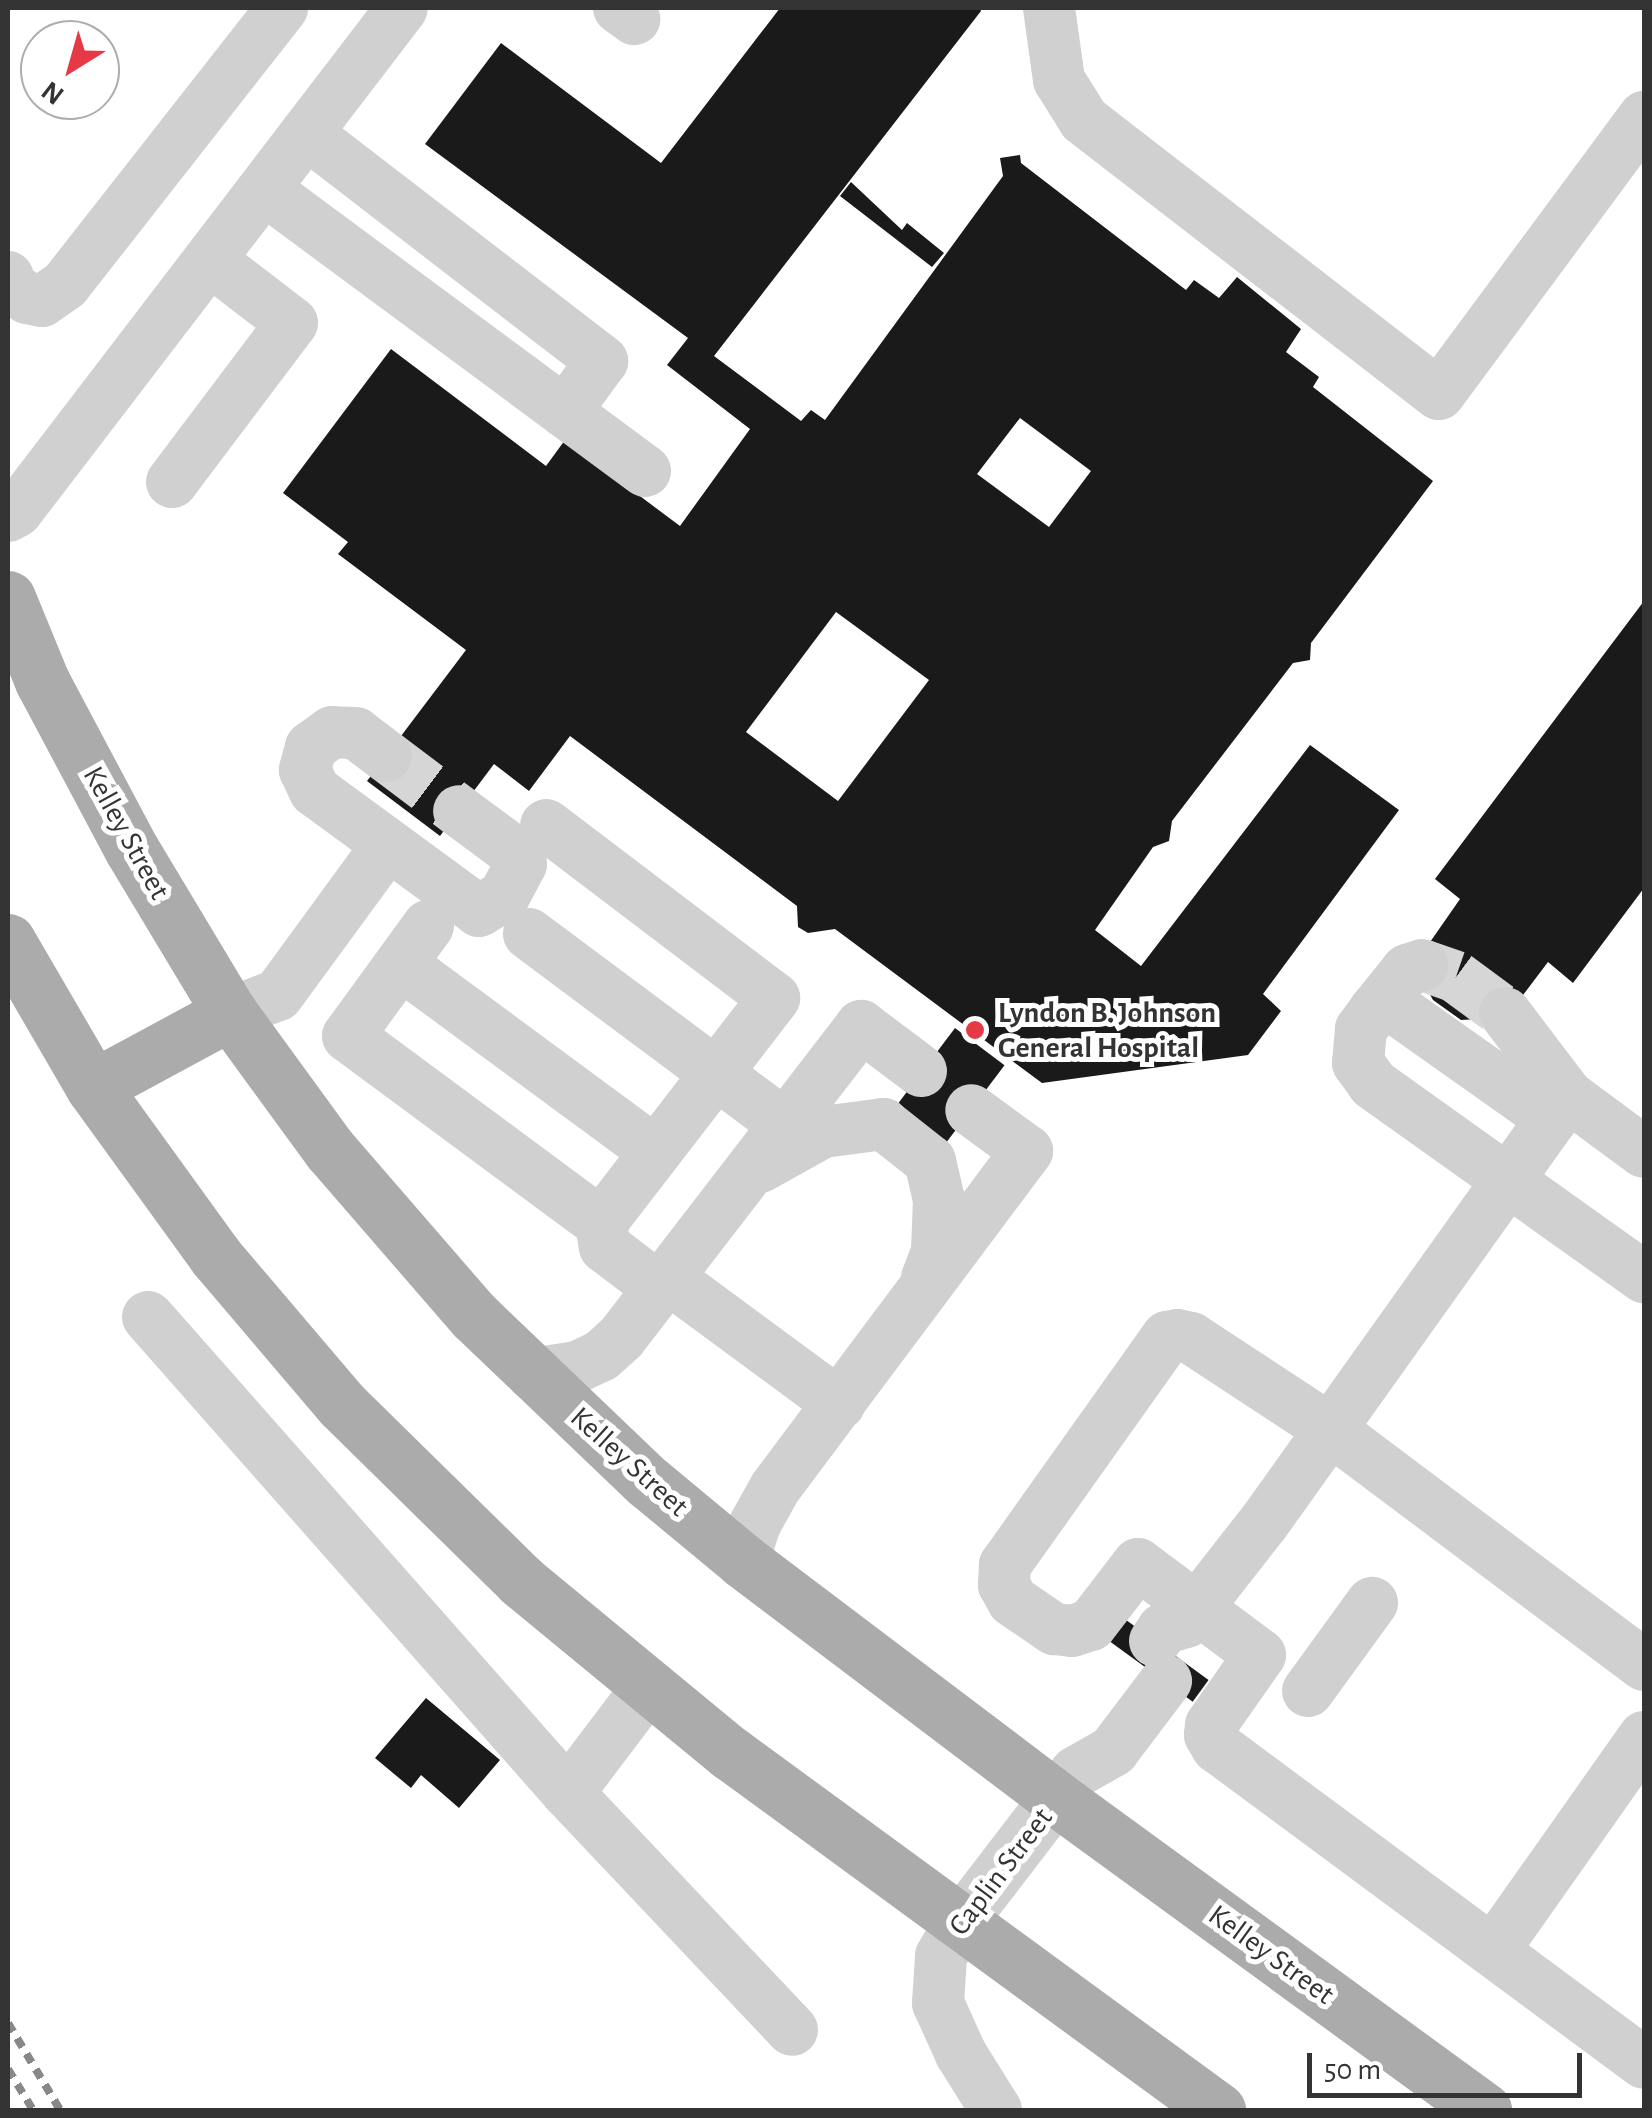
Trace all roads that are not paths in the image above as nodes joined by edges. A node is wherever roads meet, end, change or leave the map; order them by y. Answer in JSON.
{"nodes":[{"id":1,"x":282,"y":8,"type":"edge"},
{"id":2,"x":402,"y":8,"type":"edge"},
{"id":3,"x":1049,"y":8,"type":"edge"},
{"id":4,"x":1644,"y":117,"type":"edge"},
{"id":5,"x":306,"y":133,"type":"junction"},
{"id":6,"x":264,"y":189,"type":"junction"},
{"id":7,"x":210,"y":260,"type":"junction"},
{"id":8,"x":8,"y":277,"type":"edge"},
{"id":9,"x":565,"y":412,"type":"junction"},
{"id":10,"x":645,"y":471,"type":"dead end"},
{"id":11,"x":172,"y":482,"type":"dead end"},
{"id":12,"x":8,"y":516,"type":"edge"},
{"id":13,"x":8,"y":598,"type":"edge"},
{"id":14,"x":386,"y":756,"type":"tunnel mouth"},
{"id":15,"x":459,"y":811,"type":"tunnel mouth"},
{"id":16,"x":546,"y":825,"type":"dead end"},
{"id":17,"x":387,"y":846,"type":"junction"},
{"id":18,"x":529,"y":934,"type":"dead end"},
{"id":19,"x":8,"y":941,"type":"edge"},
{"id":20,"x":1422,"y":966,"type":"dead end"},
{"id":21,"x":1376,"y":1010,"type":"junction"},
{"id":22,"x":1505,"y":1013,"type":"tunnel mouth"},
{"id":23,"x":230,"y":1014,"type":"junction"},
{"id":24,"x":921,"y":1071,"type":"dead end"},
{"id":25,"x":717,"y":1072,"type":"junction"},
{"id":26,"x":93,"y":1087,"type":"junction"},
{"id":27,"x":1560,"y":1108,"type":"junction"},
{"id":28,"x":971,"y":1110,"type":"dead end"},
{"id":29,"x":784,"y":1124,"type":"junction"},
{"id":30,"x":656,"y":1152,"type":"junction"},
{"id":31,"x":1644,"y":1152,"type":"edge"},
{"id":32,"x":1509,"y":1182,"type":"junction"},
{"id":33,"x":737,"y":1183,"type":"junction"},
{"id":34,"x":602,"y":1223,"type":"junction"},
{"id":35,"x":1644,"y":1278,"type":"edge"},
{"id":36,"x":663,"y":1282,"type":"junction"},
{"id":37,"x":916,"y":1302,"type":"junction"},
{"id":38,"x":148,"y":1317,"type":"dead end"},
{"id":39,"x":532,"y":1374,"type":"junction"},
{"id":40,"x":839,"y":1404,"type":"junction"},
{"id":41,"x":1328,"y":1428,"type":"junction"},
{"id":42,"x":743,"y":1561,"type":"junction"},
{"id":43,"x":1372,"y":1603,"type":"dead end"},
{"id":44,"x":1171,"y":1646,"type":"junction"},
{"id":45,"x":1644,"y":1665,"type":"edge"},
{"id":46,"x":648,"y":1686,"type":"junction"},
{"id":47,"x":1308,"y":1692,"type":"dead end"},
{"id":48,"x":1644,"y":1737,"type":"edge"},
{"id":49,"x":1066,"y":1785,"type":"junction"},
{"id":50,"x":568,"y":1793,"type":"junction"},
{"id":51,"x":961,"y":1922,"type":"junction"},
{"id":52,"x":1493,"y":1951,"type":"junction"},
{"id":53,"x":792,"y":2030,"type":"dead end"},
{"id":54,"x":1644,"y":2063,"type":"edge"},
{"id":55,"x":996,"y":2110,"type":"edge"},
{"id":56,"x":1218,"y":2110,"type":"edge"},
{"id":57,"x":1484,"y":2110,"type":"edge"}],
"edges":[{"from":1,"to":8,"type":"street"},
{"from":2,"to":5,"type":"street"},
{"from":3,"to":4,"type":"street"},
{"from":5,"to":6,"type":"street"},
{"from":5,"to":9,"type":"street"},
{"from":6,"to":7,"type":"street"},
{"from":6,"to":9,"type":"street"},
{"from":7,"to":11,"type":"street"},
{"from":7,"to":12,"type":"street"},
{"from":9,"to":10,"type":"street"},
{"from":13,"to":23,"type":"main road","name":"Kelley Street"},
{"from":14,"to":17,"type":"street"},
{"from":15,"to":17,"type":"street"},
{"from":16,"to":25,"type":"street"},
{"from":17,"to":23,"type":"street"},
{"from":18,"to":25,"type":"street"},
{"from":19,"to":26,"type":"main road"},
{"from":20,"to":21,"type":"street"},
{"from":21,"to":27,"type":"street"},
{"from":21,"to":32,"type":"street"},
{"from":22,"to":27,"type":"street"},
{"from":23,"to":26,"type":"main road"},
{"from":23,"to":39,"type":"main road","name":"Kelley Street"},
{"from":24,"to":29,"type":"street"},
{"from":25,"to":29,"type":"street"},
{"from":25,"to":30,"type":"street"},
{"from":26,"to":46,"type":"main road"},
{"from":27,"to":31,"type":"street"},
{"from":27,"to":32,"type":"street","name":"Caplin Street"},
{"from":28,"to":37,"type":"street"},
{"from":29,"to":33,"type":"street"},
{"from":30,"to":34,"type":"street"},
{"from":30,"to":34,"type":"street"},
{"from":32,"to":35,"type":"street"},
{"from":32,"to":41,"type":"street","name":"Caplin Street"},
{"from":33,"to":36,"type":"street"},
{"from":33,"to":37,"type":"street"},
{"from":34,"to":36,"type":"street"},
{"from":36,"to":39,"type":"street"},
{"from":36,"to":40,"type":"street"},
{"from":37,"to":40,"type":"street"},
{"from":38,"to":50,"type":"street"},
{"from":39,"to":42,"type":"main road","name":"Kelley Street"},
{"from":40,"to":42,"type":"street"},
{"from":41,"to":44,"type":"street","name":"Caplin Street"},
{"from":41,"to":44,"type":"street"},
{"from":41,"to":45,"type":"street"},
{"from":42,"to":49,"type":"main road","name":"Kelley Street"},
{"from":43,"to":47,"type":"street"},
{"from":44,"to":49,"type":"street","name":"Caplin Street"},
{"from":44,"to":52,"type":"street"},
{"from":46,"to":50,"type":"street"},
{"from":46,"to":51,"type":"main road"},
{"from":48,"to":52,"type":"street"},
{"from":49,"to":51,"type":"street","name":"Caplin Street"},
{"from":49,"to":57,"type":"main road","name":"Kelley Street"},
{"from":50,"to":53,"type":"street"},
{"from":51,"to":55,"type":"street","name":"Caplin Street"},
{"from":51,"to":56,"type":"main road"},
{"from":52,"to":54,"type":"street"}]}
